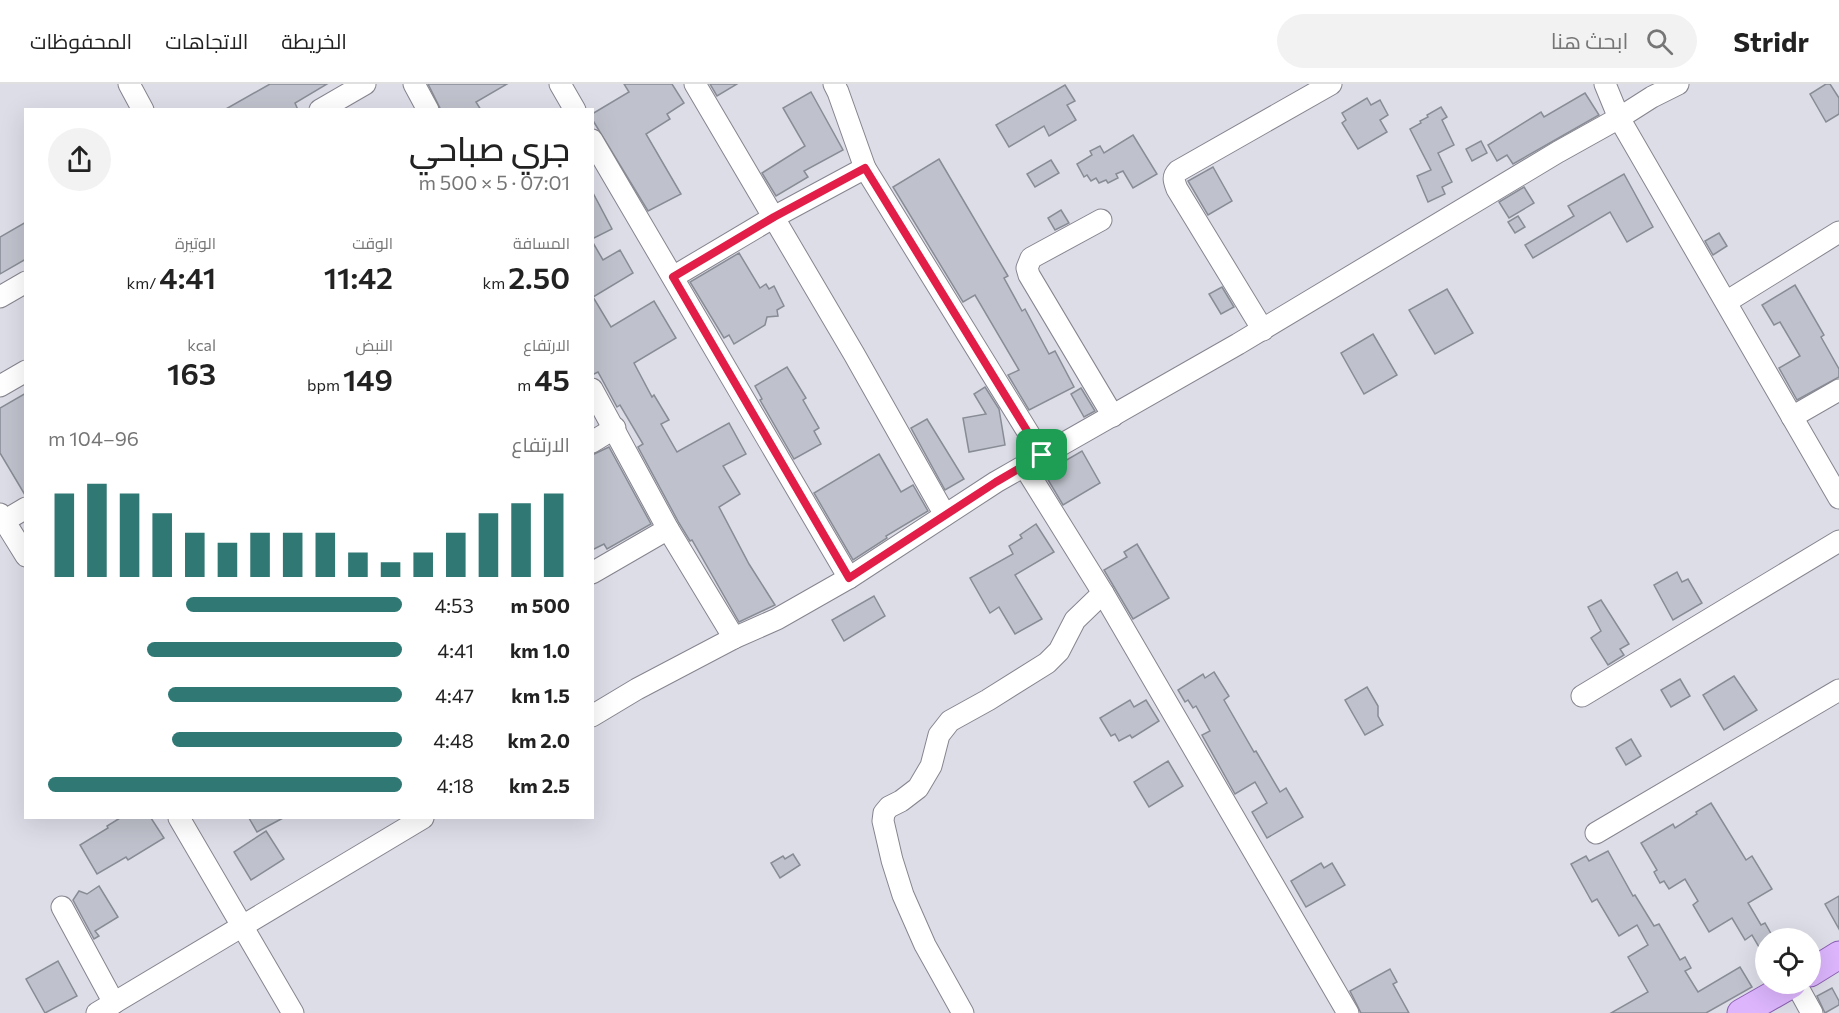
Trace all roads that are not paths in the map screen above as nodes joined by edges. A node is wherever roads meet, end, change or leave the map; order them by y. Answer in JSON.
{"nodes":[{"id":1,"x":129,"y":84,"type":"edge"},
{"id":2,"x":364,"y":84,"type":"edge"},
{"id":3,"x":414,"y":84,"type":"edge"},
{"id":4,"x":560,"y":84,"type":"edge"},
{"id":5,"x":695,"y":84,"type":"edge"},
{"id":6,"x":834,"y":84,"type":"edge"},
{"id":7,"x":1331,"y":84,"type":"edge"},
{"id":8,"x":1605,"y":84,"type":"edge"},
{"id":9,"x":1678,"y":84,"type":"edge"},
{"id":10,"x":142,"y":108,"type":"edge"},
{"id":11,"x":323,"y":108,"type":"edge"},
{"id":12,"x":427,"y":108,"type":"edge"},
{"id":13,"x":574,"y":108,"type":"edge"},
{"id":14,"x":1619,"y":118,"type":"junction"},
{"id":15,"x":594,"y":143,"type":"edge"},
{"id":16,"x":865,"y":168,"type":"junction"},
{"id":17,"x":774,"y":217,"type":"junction"},
{"id":18,"x":1101,"y":220,"type":"dead end"},
{"id":19,"x":1839,"y":232,"type":"edge"},
{"id":20,"x":673,"y":277,"type":"junction"},
{"id":21,"x":24,"y":283,"type":"edge"},
{"id":22,"x":0,"y":297,"type":"edge"},
{"id":23,"x":1726,"y":302,"type":"junction"},
{"id":24,"x":1263,"y":330,"type":"junction"},
{"id":25,"x":24,"y":372,"type":"edge"},
{"id":26,"x":0,"y":386,"type":"edge"},
{"id":27,"x":1839,"y":390,"type":"edge"},
{"id":28,"x":594,"y":393,"type":"edge"},
{"id":29,"x":1113,"y":416,"type":"junction"},
{"id":30,"x":1792,"y":417,"type":"junction"},
{"id":31,"x":615,"y":428,"type":"junction"},
{"id":32,"x":594,"y":441,"type":"edge"},
{"id":33,"x":1033,"y":460,"type":"junction"},
{"id":34,"x":1839,"y":498,"type":"edge"},
{"id":35,"x":24,"y":509,"type":"edge"},
{"id":36,"x":945,"y":515,"type":"junction"},
{"id":37,"x":2,"y":517,"type":"edge"},
{"id":38,"x":668,"y":529,"type":"junction"},
{"id":39,"x":1839,"y":541,"type":"edge"},
{"id":40,"x":14,"y":548,"type":"edge"},
{"id":41,"x":594,"y":572,"type":"edge"},
{"id":42,"x":849,"y":578,"type":"junction"},
{"id":43,"x":1103,"y":593,"type":"junction"},
{"id":44,"x":734,"y":638,"type":"junction"},
{"id":45,"x":1839,"y":690,"type":"edge"},
{"id":46,"x":1581,"y":696,"type":"dead end"},
{"id":47,"x":594,"y":715,"type":"edge"},
{"id":48,"x":180,"y":819,"type":"edge"},
{"id":49,"x":421,"y":819,"type":"edge"},
{"id":50,"x":1596,"y":833,"type":"dead end"},
{"id":51,"x":62,"y":907,"type":"dead end"},
{"id":52,"x":243,"y":924,"type":"junction"},
{"id":53,"x":1839,"y":954,"type":"edge"},
{"id":54,"x":1821,"y":966,"type":"edge"},
{"id":55,"x":1776,"y":994,"type":"edge"},
{"id":56,"x":1800,"y":994,"type":"edge"},
{"id":57,"x":106,"y":1008,"type":"edge"},
{"id":58,"x":293,"y":1013,"type":"edge"},
{"id":59,"x":963,"y":1013,"type":"edge"},
{"id":60,"x":1348,"y":1013,"type":"edge"},
{"id":61,"x":1741,"y":1013,"type":"edge"},
{"id":62,"x":1812,"y":1013,"type":"edge"}],
"edges":[{"from":1,"to":10,"type":"street"},
{"from":2,"to":11,"type":"street"},
{"from":3,"to":12,"type":"street"},
{"from":4,"to":13,"type":"street"},
{"from":5,"to":17,"type":"street"},
{"from":6,"to":16,"type":"street"},
{"from":7,"to":24,"type":"street"},
{"from":8,"to":14,"type":"street"},
{"from":9,"to":14,"type":"street"},
{"from":14,"to":23,"type":"street"},
{"from":14,"to":24,"type":"street"},
{"from":15,"to":20,"type":"street"},
{"from":16,"to":17,"type":"street"},
{"from":16,"to":33,"type":"street"},
{"from":17,"to":20,"type":"street"},
{"from":17,"to":36,"type":"street"},
{"from":18,"to":29,"type":"street"},
{"from":19,"to":23,"type":"street"},
{"from":20,"to":42,"type":"street"},
{"from":21,"to":22,"type":"street"},
{"from":23,"to":30,"type":"street"},
{"from":24,"to":29,"type":"street"},
{"from":25,"to":26,"type":"street"},
{"from":27,"to":30,"type":"street"},
{"from":28,"to":31,"type":"street"},
{"from":29,"to":33,"type":"street"},
{"from":30,"to":34,"type":"street"},
{"from":31,"to":32,"type":"street"},
{"from":31,"to":38,"type":"street"},
{"from":33,"to":36,"type":"street"},
{"from":33,"to":43,"type":"street"},
{"from":35,"to":37,"type":"street"},
{"from":36,"to":42,"type":"street"},
{"from":37,"to":40,"type":"street"},
{"from":38,"to":41,"type":"street"},
{"from":38,"to":44,"type":"street"},
{"from":39,"to":46,"type":"street"},
{"from":42,"to":44,"type":"street"},
{"from":43,"to":59,"type":"street"},
{"from":43,"to":60,"type":"street"},
{"from":44,"to":47,"type":"street"},
{"from":45,"to":50,"type":"street"},
{"from":48,"to":52,"type":"street"},
{"from":49,"to":52,"type":"street"},
{"from":51,"to":57,"type":"street"},
{"from":52,"to":57,"type":"street"},
{"from":52,"to":58,"type":"street"},
{"from":53,"to":54,"type":"main road"},
{"from":55,"to":61,"type":"main road"},
{"from":56,"to":62,"type":"street"}]}
